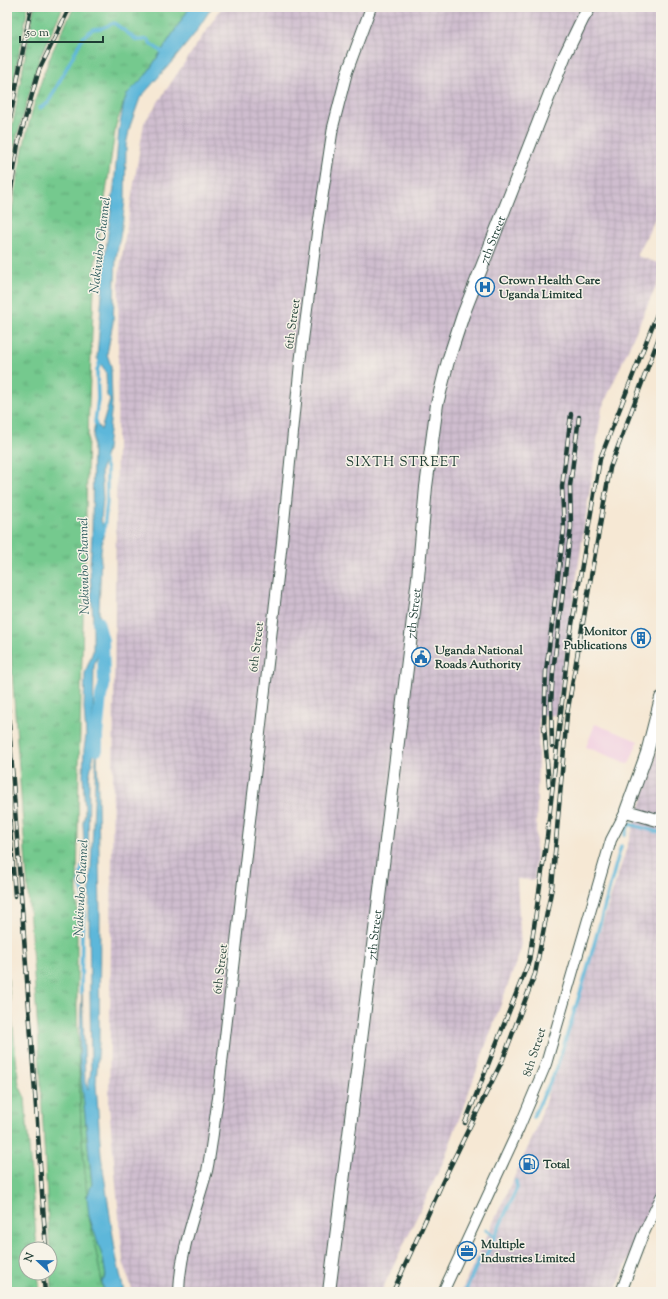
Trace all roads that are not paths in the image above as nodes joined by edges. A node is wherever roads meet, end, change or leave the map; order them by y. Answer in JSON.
{"nodes":[{"id":1,"x":372,"y":7,"type":"edge"},
{"id":2,"x":590,"y":7,"type":"edge"},
{"id":3,"x":661,"y":698,"type":"edge"},
{"id":4,"x":626,"y":811,"type":"junction"},
{"id":5,"x":661,"y":821,"type":"edge"},
{"id":6,"x":661,"y":1197,"type":"edge"},
{"id":7,"x":179,"y":1292,"type":"edge"},
{"id":8,"x":329,"y":1292,"type":"edge"},
{"id":9,"x":443,"y":1292,"type":"edge"},
{"id":10,"x":621,"y":1292,"type":"edge"}],
"edges":[{"from":1,"to":7,"type":"street","name":"6th Street"},
{"from":2,"to":8,"type":"street","name":"7th Street"},
{"from":3,"to":4,"type":"street"},
{"from":4,"to":5,"type":"street"},
{"from":4,"to":9,"type":"street","name":"8th Street"},
{"from":6,"to":10,"type":"street"}]}
